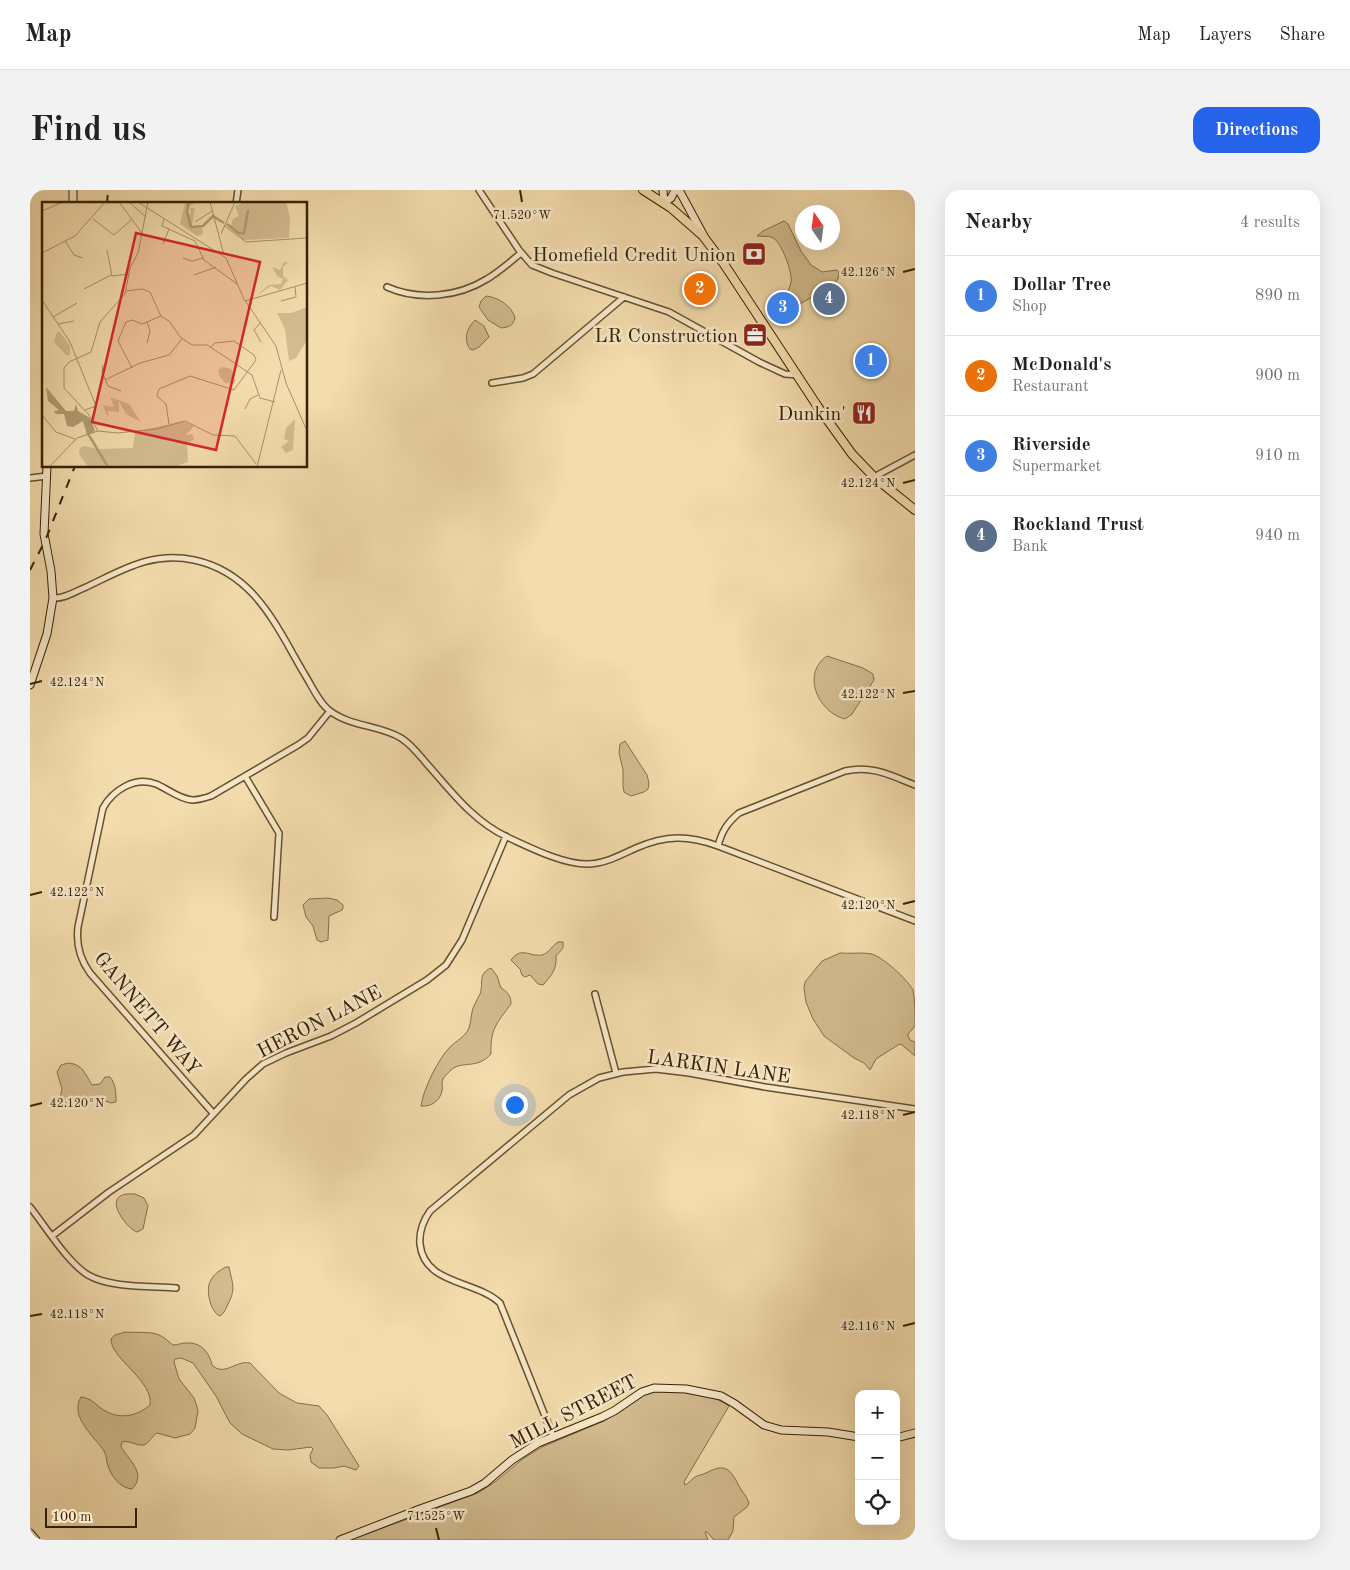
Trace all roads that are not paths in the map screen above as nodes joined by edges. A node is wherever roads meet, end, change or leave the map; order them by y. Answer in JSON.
{"nodes":[{"id":1,"x":479,"y":190,"type":"edge"},
{"id":2,"x":643,"y":190,"type":"edge"},
{"id":3,"x":663,"y":190,"type":"edge"},
{"id":4,"x":677,"y":190,"type":"edge"},
{"id":5,"x":664,"y":203,"type":"junction"},
{"id":6,"x":706,"y":240,"type":"junction"},
{"id":7,"x":521,"y":253,"type":"junction"},
{"id":8,"x":387,"y":287,"type":"dead end"},
{"id":9,"x":624,"y":297,"type":"junction"},
{"id":10,"x":798,"y":375,"type":"junction"},
{"id":11,"x":492,"y":383,"type":"dead end"},
{"id":12,"x":915,"y":455,"type":"edge"},
{"id":13,"x":47,"y":468,"type":"edge"},
{"id":14,"x":47,"y":476,"type":"junction"},
{"id":15,"x":874,"y":477,"type":"junction"},
{"id":16,"x":30,"y":478,"type":"edge"},
{"id":17,"x":915,"y":510,"type":"edge"},
{"id":18,"x":54,"y":598,"type":"junction"},
{"id":19,"x":30,"y":685,"type":"edge"},
{"id":20,"x":330,"y":711,"type":"junction"},
{"id":21,"x":245,"y":776,"type":"junction"},
{"id":22,"x":915,"y":784,"type":"edge"},
{"id":23,"x":506,"y":836,"type":"junction"},
{"id":24,"x":718,"y":846,"type":"junction"},
{"id":25,"x":274,"y":917,"type":"dead end"},
{"id":26,"x":915,"y":921,"type":"edge"},
{"id":27,"x":595,"y":994,"type":"dead end"},
{"id":28,"x":616,"y":1073,"type":"junction"},
{"id":29,"x":915,"y":1109,"type":"edge"},
{"id":30,"x":213,"y":1113,"type":"junction"},
{"id":31,"x":30,"y":1207,"type":"edge"},
{"id":32,"x":52,"y":1236,"type":"junction"},
{"id":33,"x":176,"y":1288,"type":"dead end"},
{"id":34,"x":915,"y":1433,"type":"edge"},
{"id":35,"x":553,"y":1436,"type":"junction"},
{"id":36,"x":855,"y":1436,"type":"edge"},
{"id":37,"x":900,"y":1437,"type":"edge"},
{"id":38,"x":30,"y":1533,"type":"edge"},
{"id":39,"x":36,"y":1540,"type":"edge"},
{"id":40,"x":340,"y":1540,"type":"edge"}],
"edges":[{"from":1,"to":7,"type":"street"},
{"from":2,"to":5,"type":"main road"},
{"from":3,"to":5,"type":"street"},
{"from":4,"to":5,"type":"street"},
{"from":4,"to":6,"type":"street"},
{"from":5,"to":6,"type":"main road"},
{"from":6,"to":10,"type":"main road"},
{"from":7,"to":8,"type":"street"},
{"from":7,"to":9,"type":"street"},
{"from":9,"to":10,"type":"street"},
{"from":9,"to":11,"type":"street"},
{"from":10,"to":15,"type":"main road"},
{"from":12,"to":15,"type":"street"},
{"from":13,"to":14,"type":"street"},
{"from":14,"to":16,"type":"street"},
{"from":14,"to":18,"type":"street"},
{"from":15,"to":17,"type":"main road"},
{"from":18,"to":19,"type":"street"},
{"from":18,"to":20,"type":"street"},
{"from":20,"to":21,"type":"street","name":"GANNETT WAY"},
{"from":20,"to":23,"type":"street"},
{"from":21,"to":25,"type":"street"},
{"from":21,"to":30,"type":"street","name":"GANNETT WAY"},
{"from":22,"to":24,"type":"street"},
{"from":23,"to":24,"type":"street"},
{"from":23,"to":30,"type":"street","name":"HERON LANE"},
{"from":24,"to":26,"type":"street"},
{"from":27,"to":28,"type":"street"},
{"from":28,"to":29,"type":"street","name":"LARKIN LANE"},
{"from":28,"to":35,"type":"street","name":"LARKIN LANE"},
{"from":30,"to":32,"type":"street","name":"HERON LANE"},
{"from":31,"to":32,"type":"street"},
{"from":32,"to":33,"type":"street"},
{"from":34,"to":37,"type":"street"},
{"from":35,"to":36,"type":"street","name":"MILL STREET"},
{"from":35,"to":40,"type":"street","name":"MILL STREET"},
{"from":38,"to":39,"type":"street"}]}
